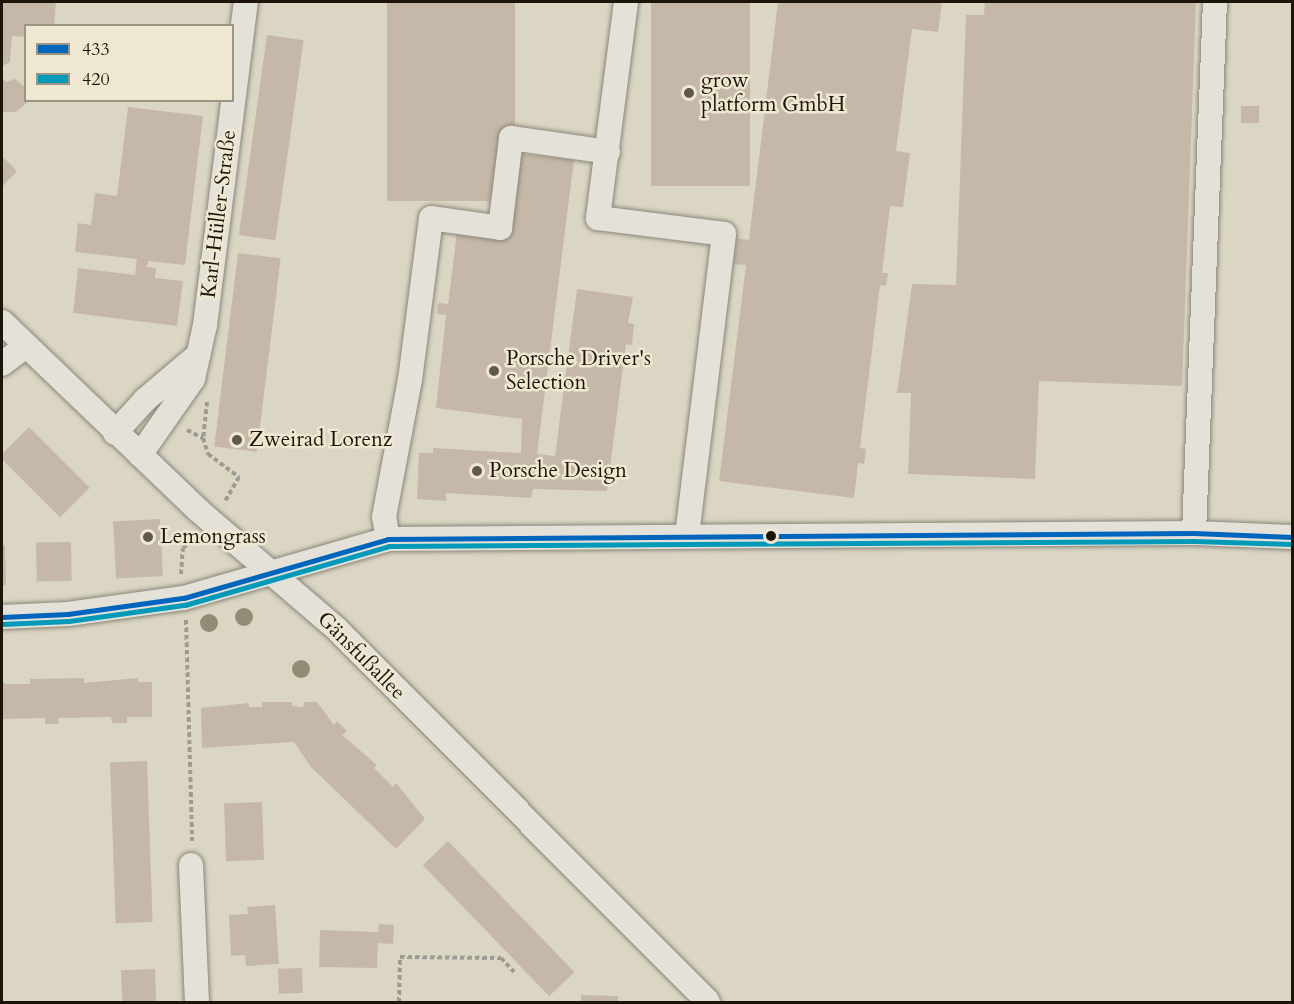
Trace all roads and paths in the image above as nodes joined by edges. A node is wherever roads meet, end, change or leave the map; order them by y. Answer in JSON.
{"nodes":[{"id":1,"x":246,"y":2,"type":"edge"},
{"id":2,"x":626,"y":2,"type":"edge"},
{"id":3,"x":1215,"y":2,"type":"edge"},
{"id":4,"x":234,"y":90,"type":"edge"},
{"id":5,"x":232,"y":102,"type":"edge"},
{"id":6,"x":608,"y":152,"type":"junction"},
{"id":7,"x":2,"y":322,"type":"edge"},
{"id":8,"x":26,"y":346,"type":"junction"},
{"id":9,"x":198,"y":355,"type":"junction"},
{"id":10,"x":2,"y":364,"type":"edge"},
{"id":11,"x":208,"y":393,"type":"dead end"},
{"id":12,"x":115,"y":433,"type":"junction"},
{"id":13,"x":140,"y":455,"type":"junction"},
{"id":14,"x":210,"y":520,"type":"junction"},
{"id":15,"x":1194,"y":532,"type":"junction"},
{"id":16,"x":687,"y":535,"type":"junction"},
{"id":17,"x":1293,"y":537,"type":"edge"},
{"id":18,"x":388,"y":540,"type":"junction"},
{"id":19,"x":274,"y":572,"type":"junction"},
{"id":20,"x":184,"y":598,"type":"junction"},
{"id":21,"x":2,"y":617,"type":"edge"},
{"id":22,"x":192,"y":866,"type":"joint"},
{"id":23,"x":514,"y":972,"type":"dead end"},
{"id":24,"x":197,"y":1002,"type":"edge"},
{"id":25,"x":399,"y":1002,"type":"edge"},
{"id":26,"x":708,"y":1002,"type":"edge"}],
"edges":[{"from":1,"to":4,"type":"street","name":"Karl-Hüller-Straße"},
{"from":2,"to":6,"type":"street"},
{"from":3,"to":15,"type":"street"},
{"from":5,"to":9,"type":"street","name":"Karl-Hüller-Straße"},
{"from":6,"to":16,"type":"street"},
{"from":6,"to":18,"type":"street"},
{"from":7,"to":8,"type":"street","name":"Gänsfußallee"},
{"from":8,"to":10,"type":"street"},
{"from":8,"to":12,"type":"street","name":"Gänsfußallee"},
{"from":9,"to":12,"type":"street"},
{"from":9,"to":13,"type":"street","name":"Karl-Hüller-Straße"},
{"from":11,"to":14,"type":"path"},
{"from":12,"to":13,"type":"street","name":"Gänsfußallee"},
{"from":13,"to":14,"type":"street","name":"Gänsfußallee"},
{"from":14,"to":19,"type":"street","name":"Gänsfußallee"},
{"from":14,"to":20,"type":"path"},
{"from":15,"to":16,"type":"street"},
{"from":15,"to":17,"type":"street"},
{"from":16,"to":18,"type":"street"},
{"from":18,"to":19,"type":"street"},
{"from":19,"to":20,"type":"street"},
{"from":19,"to":26,"type":"street","name":"Gänsfußallee"},
{"from":20,"to":21,"type":"street"},
{"from":20,"to":22,"type":"path"},
{"from":22,"to":24,"type":"street"},
{"from":23,"to":25,"type":"path"}]}
